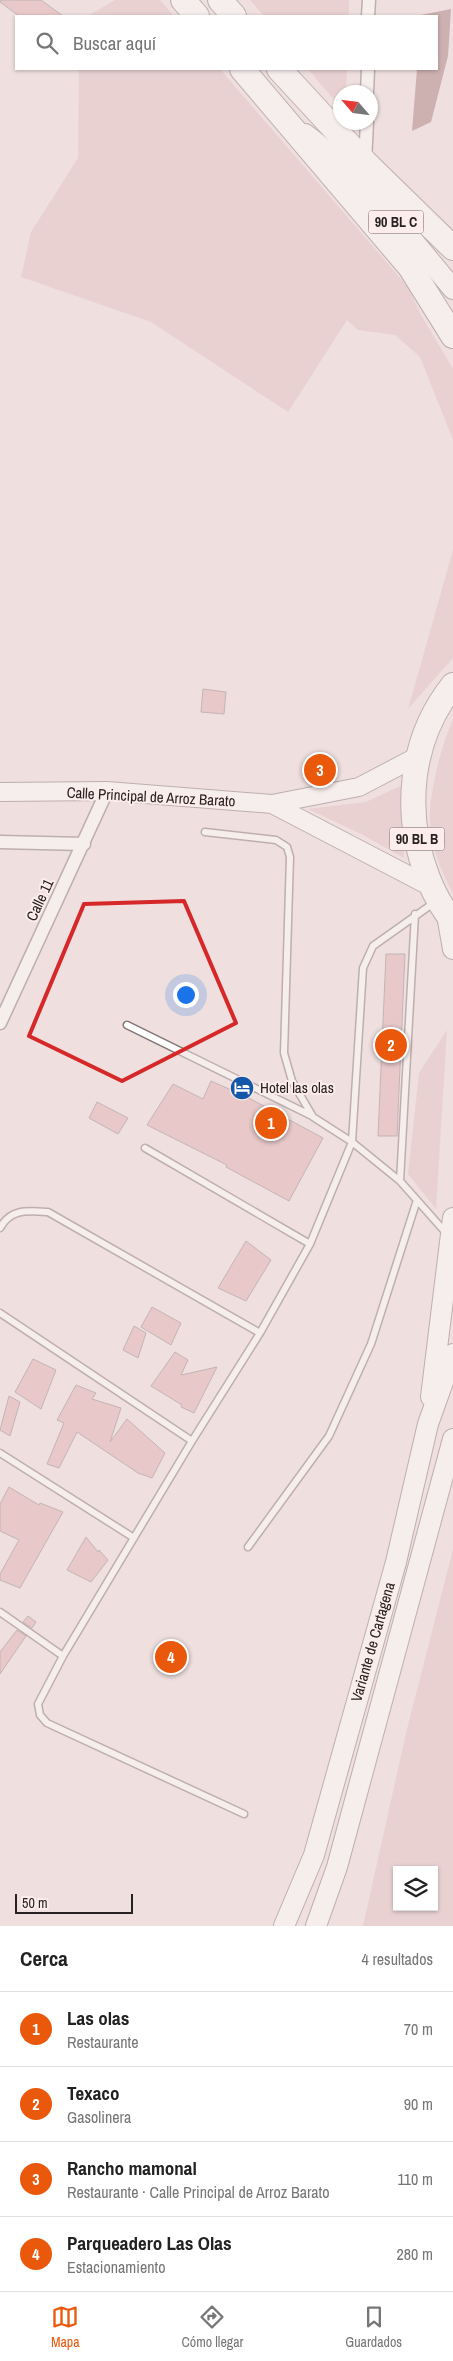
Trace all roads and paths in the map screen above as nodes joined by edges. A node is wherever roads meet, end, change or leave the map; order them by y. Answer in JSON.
{"nodes":[{"id":1,"x":183,"y":0,"type":"edge"},
{"id":2,"x":220,"y":0,"type":"edge"},
{"id":3,"x":369,"y":0,"type":"edge"},
{"id":4,"x":196,"y":15,"type":"edge"},
{"id":5,"x":233,"y":15,"type":"edge"},
{"id":6,"x":368,"y":15,"type":"edge"},
{"id":7,"x":243,"y":70,"type":"edge"},
{"id":8,"x":280,"y":70,"type":"edge"},
{"id":9,"x":368,"y":70,"type":"edge"},
{"id":10,"x":367,"y":85,"type":"edge"},
{"id":11,"x":305,"y":99,"type":"junction"},
{"id":12,"x":284,"y":118,"type":"junction"},
{"id":13,"x":366,"y":130,"type":"edge"},
{"id":14,"x":336,"y":158,"type":"junction"},
{"id":15,"x":364,"y":162,"type":"junction"},
{"id":16,"x":453,"y":248,"type":"edge"},
{"id":17,"x":453,"y":290,"type":"edge"},
{"id":18,"x":453,"y":336,"type":"edge"},
{"id":19,"x":453,"y":685,"type":"edge"},
{"id":20,"x":418,"y":756,"type":"junction"},
{"id":21,"x":107,"y":791,"type":"junction"},
{"id":22,"x":0,"y":792,"type":"edge"},
{"id":23,"x":272,"y":804,"type":"junction"},
{"id":24,"x":206,"y":832,"type":"dead end"},
{"id":25,"x":0,"y":842,"type":"edge"},
{"id":26,"x":84,"y":844,"type":"junction"},
{"id":27,"x":443,"y":906,"type":"edge"},
{"id":28,"x":415,"y":914,"type":"junction"},
{"id":29,"x":453,"y":949,"type":"edge"},
{"id":30,"x":2,"y":1015,"type":"edge"},
{"id":31,"x":127,"y":1025,"type":"dead end"},
{"id":32,"x":312,"y":1117,"type":"junction"},
{"id":33,"x":352,"y":1142,"type":"junction"},
{"id":34,"x":145,"y":1148,"type":"dead end"},
{"id":35,"x":400,"y":1181,"type":"junction"},
{"id":36,"x":417,"y":1200,"type":"junction"},
{"id":37,"x":452,"y":1227,"type":"edge"},
{"id":38,"x":0,"y":1228,"type":"edge"},
{"id":39,"x":310,"y":1244,"type":"junction"},
{"id":40,"x":0,"y":1313,"type":"edge"},
{"id":41,"x":260,"y":1333,"type":"junction"},
{"id":42,"x":453,"y":1354,"type":"edge"},
{"id":43,"x":428,"y":1424,"type":"junction"},
{"id":44,"x":453,"y":1439,"type":"edge"},
{"id":45,"x":192,"y":1441,"type":"junction"},
{"id":46,"x":0,"y":1453,"type":"edge"},
{"id":47,"x":134,"y":1538,"type":"junction"},
{"id":48,"x":248,"y":1547,"type":"dead end"},
{"id":49,"x":0,"y":1612,"type":"edge"},
{"id":50,"x":63,"y":1656,"type":"junction"},
{"id":51,"x":244,"y":1814,"type":"dead end"},
{"id":52,"x":284,"y":1926,"type":"edge"},
{"id":53,"x":316,"y":1926,"type":"edge"}],
"edges":[{"from":1,"to":4,"type":"highway"},
{"from":2,"to":5,"type":"highway"},
{"from":3,"to":6,"type":"street"},
{"from":7,"to":12,"type":"highway","number":"90 BL C"},
{"from":8,"to":11,"type":"highway","number":"90 BL C"},
{"from":9,"to":10,"type":"street"},
{"from":11,"to":14,"type":"main road","number":"90 BL C"},
{"from":11,"to":15,"type":"highway"},
{"from":12,"to":14,"type":"main road","number":"90 BL C"},
{"from":12,"to":18,"type":"highway"},
{"from":13,"to":15,"type":"street"},
{"from":14,"to":17,"type":"main road","number":"90 BL C"},
{"from":15,"to":16,"type":"highway"},
{"from":19,"to":20,"type":"highway","number":"90 BL B"},
{"from":20,"to":23,"type":"street","name":"Calle Principal de Arroz Barato"},
{"from":20,"to":27,"type":"highway","number":"90 BL B"},
{"from":21,"to":22,"type":"street","name":"Calle Principal de Arroz Barato"},
{"from":21,"to":23,"type":"street","name":"Calle Principal de Arroz Barato"},
{"from":21,"to":26,"type":"street","name":"Calle 11"},
{"from":23,"to":27,"type":"street","name":"Calle Principal de Arroz Barato"},
{"from":24,"to":32,"type":"lane"},
{"from":25,"to":26,"type":"street"},
{"from":26,"to":30,"type":"street","name":"Calle 11"},
{"from":27,"to":28,"type":"lane"},
{"from":27,"to":29,"type":"main road"},
{"from":28,"to":33,"type":"lane"},
{"from":28,"to":35,"type":"lane"},
{"from":31,"to":32,"type":"lane"},
{"from":32,"to":33,"type":"lane"},
{"from":33,"to":35,"type":"lane"},
{"from":33,"to":39,"type":"lane"},
{"from":34,"to":39,"type":"lane"},
{"from":35,"to":36,"type":"lane"},
{"from":36,"to":37,"type":"lane"},
{"from":36,"to":48,"type":"lane"},
{"from":37,"to":43,"type":"main road"},
{"from":38,"to":41,"type":"lane"},
{"from":39,"to":41,"type":"lane"},
{"from":40,"to":45,"type":"lane"},
{"from":41,"to":45,"type":"lane"},
{"from":42,"to":43,"type":"main road","name":"Variante de Cartagena"},
{"from":43,"to":52,"type":"main road","name":"Variante de Cartagena"},
{"from":44,"to":53,"type":"main road","name":"Variante de Cartagena"},
{"from":45,"to":47,"type":"lane"},
{"from":46,"to":47,"type":"lane"},
{"from":47,"to":50,"type":"lane"},
{"from":49,"to":50,"type":"lane"},
{"from":50,"to":51,"type":"lane"}]}
